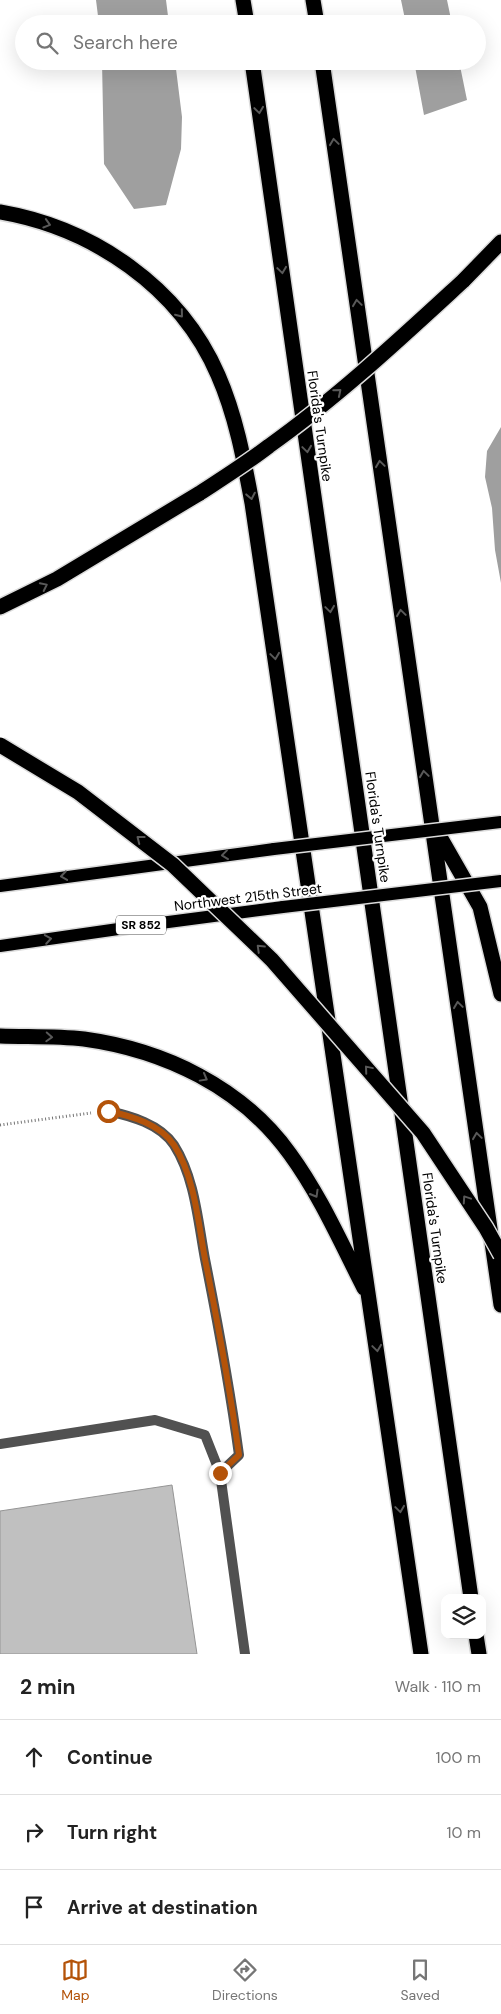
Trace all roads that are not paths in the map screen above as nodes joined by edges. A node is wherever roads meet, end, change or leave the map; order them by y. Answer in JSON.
{"nodes":[{"id":1,"x":243,"y":0,"type":"edge"},
{"id":2,"x":314,"y":0,"type":"edge"},
{"id":3,"x":246,"y":15,"type":"edge"},
{"id":4,"x":316,"y":15,"type":"edge"},
{"id":5,"x":253,"y":70,"type":"edge"},
{"id":6,"x":323,"y":70,"type":"edge"},
{"id":7,"x":0,"y":212,"type":"edge"},
{"id":8,"x":501,"y":242,"type":"edge"},
{"id":9,"x":0,"y":606,"type":"edge"},
{"id":10,"x":0,"y":745,"type":"edge"},
{"id":11,"x":431,"y":822,"type":"junction"},
{"id":12,"x":501,"y":822,"type":"edge"},
{"id":13,"x":501,"y":881,"type":"edge"},
{"id":14,"x":0,"y":886,"type":"edge"},
{"id":15,"x":0,"y":946,"type":"edge"},
{"id":16,"x":501,"y":994,"type":"edge"},
{"id":17,"x":0,"y":1036,"type":"edge"},
{"id":18,"x":108,"y":1111,"type":"road end"},
{"id":19,"x":501,"y":1255,"type":"edge"},
{"id":20,"x":370,"y":1300,"type":"junction"},
{"id":21,"x":501,"y":1305,"type":"edge"},
{"id":22,"x":0,"y":1444,"type":"edge"},
{"id":23,"x":220,"y":1473,"type":"junction"},
{"id":24,"x":470,"y":1594,"type":"edge"},
{"id":25,"x":477,"y":1639,"type":"edge"},
{"id":26,"x":244,"y":1654,"type":"edge"},
{"id":27,"x":421,"y":1654,"type":"edge"},
{"id":28,"x":479,"y":1654,"type":"edge"}],
"edges":[{"from":1,"to":3,"type":"highway"},
{"from":2,"to":4,"type":"highway"},
{"from":5,"to":24,"type":"highway","name":"Florida's Turnpike","one_way":true},
{"from":11,"to":6,"type":"highway","one_way":true},
{"from":7,"to":20,"type":"highway","one_way":true},
{"from":9,"to":8,"type":"highway","one_way":true,"bridge":true},
{"from":19,"to":10,"type":"highway","one_way":true,"bridge":true},
{"from":11,"to":16,"type":"highway"},
{"from":21,"to":11,"type":"highway","one_way":true},
{"from":12,"to":14,"type":"main road","one_way":true,"bridge":true},
{"from":15,"to":13,"type":"main road","name":"Northwest 215th Street","number":"SR 852","one_way":true,"bridge":true},
{"from":17,"to":20,"type":"highway","one_way":true},
{"from":18,"to":23,"type":"lane"},
{"from":20,"to":27,"type":"highway","one_way":true},
{"from":22,"to":23,"type":"lane"},
{"from":23,"to":26,"type":"lane"},
{"from":25,"to":28,"type":"highway"}]}
